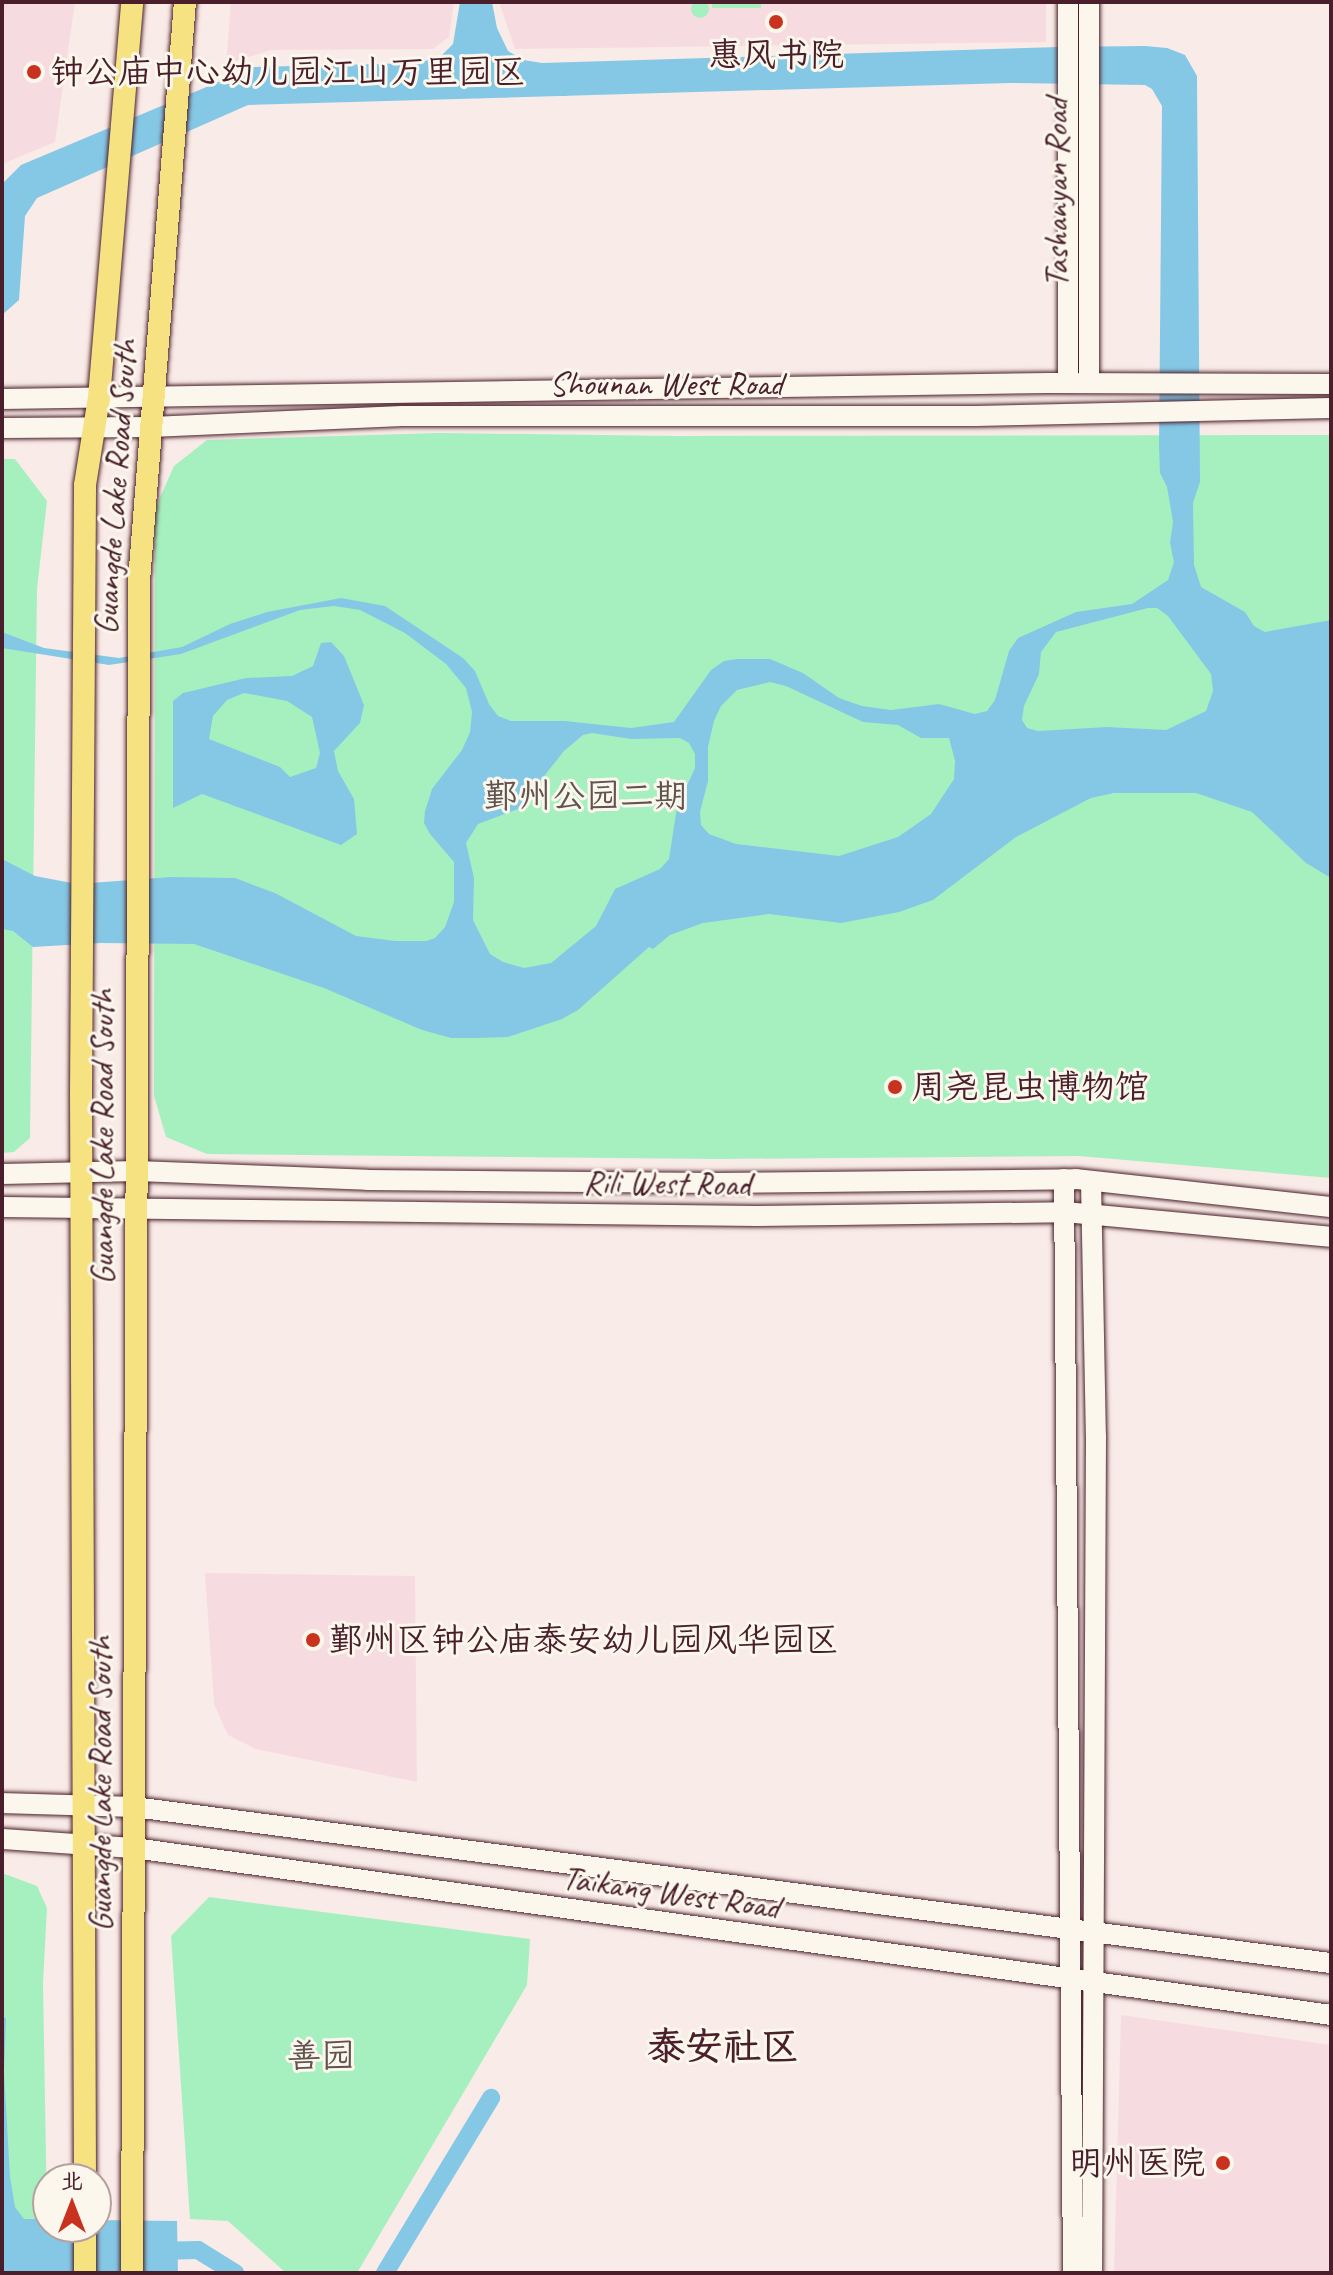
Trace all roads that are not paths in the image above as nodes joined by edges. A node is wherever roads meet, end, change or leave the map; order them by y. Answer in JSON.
{"nodes":[{"id":1,"x":132,"y":2,"type":"edge"},
{"id":2,"x":185,"y":2,"type":"edge"},
{"id":3,"x":1068,"y":2,"type":"edge"},
{"id":4,"x":1089,"y":2,"type":"edge"},
{"id":5,"x":1078,"y":383,"type":"junction"},
{"id":6,"x":1331,"y":384,"type":"edge"},
{"id":7,"x":154,"y":397,"type":"junction"},
{"id":8,"x":99,"y":398,"type":"junction"},
{"id":9,"x":2,"y":399,"type":"edge"},
{"id":10,"x":1331,"y":408,"type":"edge"},
{"id":11,"x":94,"y":427,"type":"junction"},
{"id":12,"x":151,"y":427,"type":"junction"},
{"id":13,"x":2,"y":428,"type":"edge"},
{"id":14,"x":137,"y":1171,"type":"junction"},
{"id":15,"x":82,"y":1172,"type":"junction"},
{"id":16,"x":2,"y":1174,"type":"edge"},
{"id":17,"x":1064,"y":1179,"type":"junction"},
{"id":18,"x":1091,"y":1181,"type":"junction"},
{"id":19,"x":2,"y":1207,"type":"edge"},
{"id":20,"x":82,"y":1207,"type":"junction"},
{"id":21,"x":1331,"y":1207,"type":"edge"},
{"id":22,"x":137,"y":1209,"type":"junction"},
{"id":23,"x":1064,"y":1212,"type":"junction"},
{"id":24,"x":1089,"y":1214,"type":"junction"},
{"id":25,"x":1331,"y":1237,"type":"edge"},
{"id":26,"x":2,"y":1803,"type":"edge"},
{"id":27,"x":84,"y":1807,"type":"junction"},
{"id":28,"x":134,"y":1807,"type":"junction"},
{"id":29,"x":2,"y":1839,"type":"edge"},
{"id":30,"x":84,"y":1844,"type":"junction"},
{"id":31,"x":134,"y":1848,"type":"junction"},
{"id":32,"x":1069,"y":1931,"type":"junction"},
{"id":33,"x":1092,"y":1933,"type":"junction"},
{"id":34,"x":1331,"y":1963,"type":"edge"},
{"id":35,"x":1069,"y":1981,"type":"junction"},
{"id":36,"x":1092,"y":1984,"type":"junction"},
{"id":37,"x":1331,"y":2015,"type":"edge"},
{"id":38,"x":85,"y":2163,"type":"edge"},
{"id":39,"x":85,"y":2243,"type":"edge"},
{"id":40,"x":85,"y":2273,"type":"edge"},
{"id":41,"x":132,"y":2273,"type":"edge"},
{"id":42,"x":1073,"y":2273,"type":"edge"},
{"id":43,"x":1092,"y":2273,"type":"edge"}],
"edges":[{"from":1,"to":8,"type":"main road","name":"Guangde Lake Road South"},
{"from":2,"to":7,"type":"main road","name":"Guangde Lake Road South"},
{"from":3,"to":5,"type":"main road","name":"Tashanyan Road"},
{"from":4,"to":5,"type":"main road","name":"Tashanyan Road"},
{"from":5,"to":6,"type":"main road","name":"Shounan West Road"},
{"from":5,"to":7,"type":"main road","name":"Shounan West Road"},
{"from":7,"to":8,"type":"main road","name":"Shounan West Road"},
{"from":7,"to":12,"type":"main road","name":"Guangde Lake Road South"},
{"from":8,"to":9,"type":"main road","name":"Shounan West Road"},
{"from":8,"to":11,"type":"main road","name":"Guangde Lake Road South"},
{"from":10,"to":12,"type":"main road","name":"Shounan West Road"},
{"from":11,"to":12,"type":"main road","name":"Shounan West Road"},
{"from":11,"to":13,"type":"main road","name":"Shounan West Road"},
{"from":11,"to":15,"type":"main road","name":"Guangde Lake Road South"},
{"from":12,"to":14,"type":"main road","name":"Guangde Lake Road South"},
{"from":14,"to":15,"type":"main road","name":"Rili West Road"},
{"from":14,"to":17,"type":"main road","name":"Rili West Road"},
{"from":14,"to":22,"type":"main road","name":"Guangde Lake Road South"},
{"from":15,"to":16,"type":"main road"},
{"from":15,"to":20,"type":"main road","name":"Guangde Lake Road South"},
{"from":17,"to":18,"type":"main road","name":"Rili West Road"},
{"from":17,"to":23,"type":"main road"},
{"from":18,"to":21,"type":"main road","name":"Rili West Road"},
{"from":18,"to":24,"type":"main road"},
{"from":19,"to":20,"type":"main road","name":"Rili West Road"},
{"from":20,"to":22,"type":"main road","name":"Rili West Road"},
{"from":20,"to":27,"type":"main road","name":"Guangde Lake Road South"},
{"from":22,"to":23,"type":"main road","name":"Rili West Road"},
{"from":22,"to":28,"type":"main road","name":"Guangde Lake Road South"},
{"from":23,"to":24,"type":"main road","name":"Rili West Road"},
{"from":23,"to":32,"type":"main road"},
{"from":24,"to":25,"type":"main road","name":"Rili West Road"},
{"from":24,"to":33,"type":"main road"},
{"from":26,"to":27,"type":"main road","name":"Taikang West Road"},
{"from":27,"to":28,"type":"main road","name":"Taikang West Road"},
{"from":27,"to":30,"type":"main road","name":"Guangde Lake Road South"},
{"from":28,"to":31,"type":"main road","name":"Guangde Lake Road South"},
{"from":28,"to":32,"type":"main road","name":"Taikang West Road"},
{"from":29,"to":30,"type":"main road","name":"Taikang West Road"},
{"from":30,"to":31,"type":"main road","name":"Taikang West Road"},
{"from":30,"to":38,"type":"main road","name":"Guangde Lake Road South"},
{"from":31,"to":35,"type":"main road","name":"Taikang West Road"},
{"from":31,"to":41,"type":"main road","name":"Guangde Lake Road South"},
{"from":32,"to":33,"type":"main road","name":"Taikang West Road"},
{"from":32,"to":35,"type":"main road"},
{"from":33,"to":34,"type":"main road","name":"Taikang West Road"},
{"from":33,"to":36,"type":"main road"},
{"from":35,"to":36,"type":"main road","name":"Taikang West Road"},
{"from":35,"to":42,"type":"main road"},
{"from":36,"to":37,"type":"main road","name":"Taikang West Road"},
{"from":36,"to":43,"type":"main road"},
{"from":39,"to":40,"type":"main road"}]}
